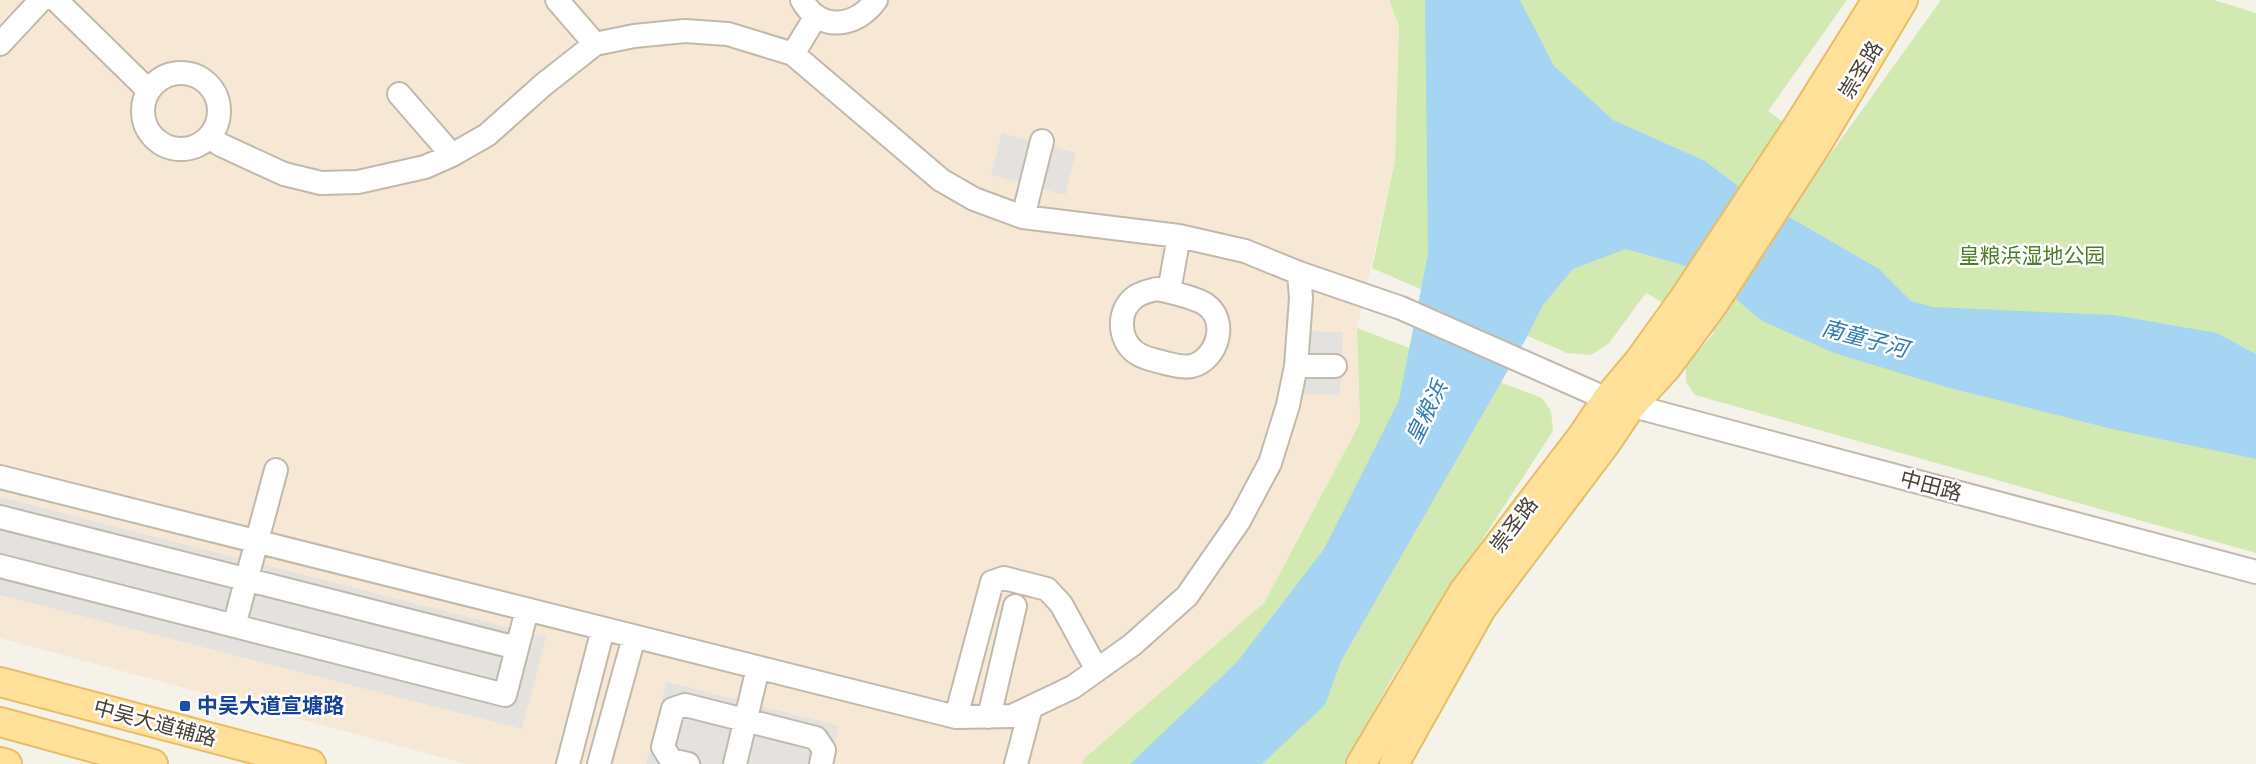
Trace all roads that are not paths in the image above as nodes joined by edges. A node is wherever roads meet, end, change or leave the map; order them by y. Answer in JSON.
{"nodes":[{"id":1,"x":41,"y":0,"type":"edge"},
{"id":2,"x":56,"y":0,"type":"edge"},
{"id":3,"x":77,"y":0,"type":"edge"},
{"id":4,"x":557,"y":0,"type":"edge"},
{"id":5,"x":876,"y":0,"type":"edge"},
{"id":6,"x":1877,"y":0,"type":"edge"},
{"id":7,"x":1903,"y":0,"type":"edge"},
{"id":8,"x":809,"y":8,"type":"edge"},
{"id":9,"x":1,"y":41,"type":"edge"},
{"id":10,"x":595,"y":44,"type":"junction"},
{"id":11,"x":793,"y":54,"type":"junction"},
{"id":12,"x":152,"y":85,"type":"junction"},
{"id":13,"x":399,"y":94,"type":"dead end"},
{"id":14,"x":1808,"y":134,"type":"junction"},
{"id":15,"x":209,"y":137,"type":"junction"},
{"id":16,"x":1042,"y":141,"type":"dead end"},
{"id":17,"x":452,"y":155,"type":"junction"},
{"id":18,"x":1023,"y":217,"type":"junction"},
{"id":19,"x":1179,"y":236,"type":"junction"},
{"id":20,"x":1299,"y":273,"type":"junction"},
{"id":21,"x":1169,"y":291,"type":"dead end"},
{"id":22,"x":1296,"y":366,"type":"junction"},
{"id":23,"x":1335,"y":366,"type":"dead end"},
{"id":24,"x":1619,"y":402,"type":"junction"},
{"id":25,"x":276,"y":470,"type":"dead end"},
{"id":26,"x":0,"y":477,"type":"edge"},
{"id":27,"x":0,"y":518,"type":"edge"},
{"id":28,"x":257,"y":542,"type":"junction"},
{"id":29,"x":0,"y":566,"type":"edge"},
{"id":30,"x":2256,"y":573,"type":"edge"},
{"id":31,"x":247,"y":580,"type":"junction"},
{"id":32,"x":1015,"y":606,"type":"dead end"},
{"id":33,"x":527,"y":610,"type":"junction"},
{"id":34,"x":234,"y":626,"type":"junction"},
{"id":35,"x":603,"y":629,"type":"junction"},
{"id":36,"x":634,"y":637,"type":"junction"},
{"id":37,"x":517,"y":648,"type":"junction"},
{"id":38,"x":758,"y":668,"type":"junction"},
{"id":39,"x":1097,"y":670,"type":"junction"},
{"id":40,"x":0,"y":682,"type":"edge"},
{"id":41,"x":1031,"y":707,"type":"junction"},
{"id":42,"x":956,"y":717,"type":"junction"},
{"id":43,"x":989,"y":717,"type":"junction"},
{"id":44,"x":745,"y":720,"type":"junction"},
{"id":45,"x":0,"y":722,"type":"edge"},
{"id":46,"x":0,"y":762,"type":"edge"},
{"id":47,"x":7,"y":764,"type":"edge"},
{"id":48,"x":153,"y":764,"type":"edge"},
{"id":49,"x":310,"y":764,"type":"edge"},
{"id":50,"x":568,"y":764,"type":"edge"},
{"id":51,"x":599,"y":764,"type":"edge"},
{"id":52,"x":688,"y":764,"type":"edge"},
{"id":53,"x":735,"y":764,"type":"edge"},
{"id":54,"x":821,"y":764,"type":"edge"},
{"id":55,"x":1016,"y":764,"type":"edge"},
{"id":56,"x":1361,"y":764,"type":"edge"},
{"id":57,"x":1394,"y":764,"type":"edge"}],
"edges":[{"from":1,"to":9,"type":"street"},
{"from":2,"to":12,"type":"street"},
{"from":3,"to":12,"type":"street"},
{"from":4,"to":10,"type":"street"},
{"from":5,"to":8,"type":"street"},
{"from":6,"to":14,"type":"main road","name":"崇圣路"},
{"from":7,"to":14,"type":"main road","name":"崇圣路"},
{"from":8,"to":11,"type":"street"},
{"from":10,"to":11,"type":"street"},
{"from":10,"to":17,"type":"street"},
{"from":11,"to":18,"type":"street","name":"中田路"},
{"from":12,"to":15,"type":"street"},
{"from":12,"to":15,"type":"street"},
{"from":13,"to":17,"type":"street"},
{"from":14,"to":24,"type":"main road","name":"崇圣路"},
{"from":14,"to":24,"type":"main road","name":"崇圣路"},
{"from":15,"to":17,"type":"street"},
{"from":16,"to":18,"type":"street"},
{"from":18,"to":19,"type":"street","name":"中田路"},
{"from":19,"to":20,"type":"street","name":"中田路"},
{"from":19,"to":21,"type":"street"},
{"from":20,"to":22,"type":"street"},
{"from":20,"to":24,"type":"street","name":"中田路"},
{"from":22,"to":23,"type":"street"},
{"from":22,"to":39,"type":"street"},
{"from":24,"to":30,"type":"street","name":"中田路"},
{"from":24,"to":56,"type":"main road","name":"崇圣路"},
{"from":24,"to":57,"type":"main road","name":"崇圣路"},
{"from":25,"to":28,"type":"street"},
{"from":26,"to":28,"type":"street"},
{"from":27,"to":31,"type":"street"},
{"from":28,"to":31,"type":"street"},
{"from":28,"to":33,"type":"street"},
{"from":29,"to":34,"type":"street"},
{"from":31,"to":34,"type":"street"},
{"from":31,"to":37,"type":"street"},
{"from":32,"to":43,"type":"street"},
{"from":33,"to":35,"type":"street"},
{"from":33,"to":37,"type":"street"},
{"from":34,"to":37,"type":"street"},
{"from":35,"to":36,"type":"street"},
{"from":35,"to":50,"type":"street"},
{"from":36,"to":38,"type":"street"},
{"from":36,"to":51,"type":"street"},
{"from":38,"to":42,"type":"street"},
{"from":38,"to":44,"type":"street"},
{"from":39,"to":41,"type":"street"},
{"from":39,"to":42,"type":"street"},
{"from":40,"to":49,"type":"main road","name":"中吴大道辅路"},
{"from":41,"to":43,"type":"street"},
{"from":41,"to":55,"type":"street"},
{"from":42,"to":43,"type":"street"},
{"from":44,"to":52,"type":"street"},
{"from":44,"to":53,"type":"street"},
{"from":44,"to":54,"type":"street"},
{"from":45,"to":48,"type":"main road"},
{"from":46,"to":47,"type":"main road"}]}
